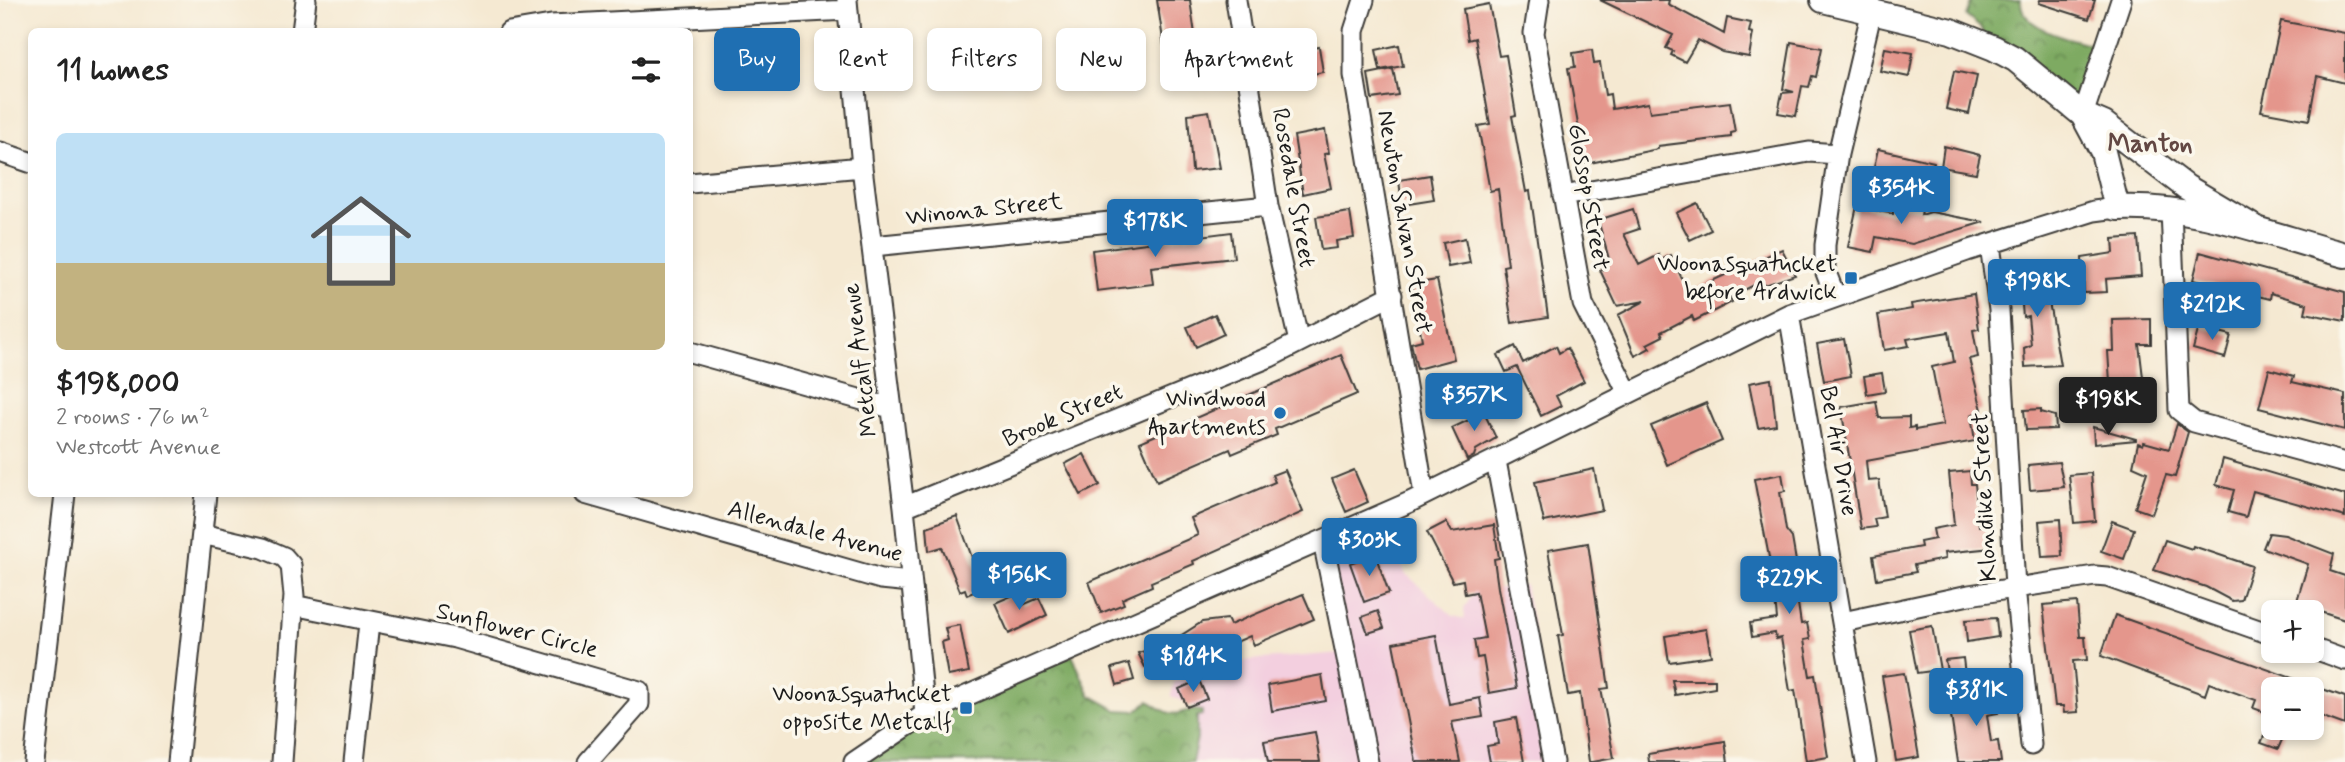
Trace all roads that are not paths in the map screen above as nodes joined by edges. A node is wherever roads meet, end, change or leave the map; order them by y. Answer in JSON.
{"nodes":[{"id":1,"x":306,"y":0,"type":"edge"},
{"id":2,"x":1236,"y":0,"type":"edge"},
{"id":3,"x":1363,"y":0,"type":"edge"},
{"id":4,"x":1539,"y":0,"type":"edge"},
{"id":5,"x":1823,"y":0,"type":"edge"},
{"id":6,"x":2121,"y":0,"type":"edge"},
{"id":7,"x":848,"y":5,"type":"edge"},
{"id":8,"x":1872,"y":10,"type":"junction"},
{"id":9,"x":302,"y":28,"type":"edge"},
{"id":10,"x":533,"y":28,"type":"edge"},
{"id":11,"x":2083,"y":115,"type":"junction"},
{"id":12,"x":0,"y":152,"type":"edge"},
{"id":13,"x":1838,"y":154,"type":"junction"},
{"id":14,"x":28,"y":162,"type":"edge"},
{"id":15,"x":862,"y":167,"type":"junction"},
{"id":16,"x":693,"y":183,"type":"edge"},
{"id":17,"x":1563,"y":196,"type":"junction"},
{"id":18,"x":1268,"y":206,"type":"junction"},
{"id":19,"x":2117,"y":208,"type":"junction"},
{"id":20,"x":2171,"y":209,"type":"junction"},
{"id":21,"x":2260,"y":231,"type":"junction"},
{"id":22,"x":1990,"y":245,"type":"junction"},
{"id":23,"x":873,"y":246,"type":"junction"},
{"id":24,"x":2345,"y":256,"type":"edge"},
{"id":25,"x":1392,"y":295,"type":"junction"},
{"id":26,"x":1835,"y":296,"type":"junction"},
{"id":27,"x":1789,"y":314,"type":"junction"},
{"id":28,"x":1298,"y":342,"type":"junction"},
{"id":29,"x":693,"y":353,"type":"edge"},
{"id":30,"x":1628,"y":393,"type":"junction"},
{"id":31,"x":891,"y":408,"type":"junction"},
{"id":32,"x":1496,"y":461,"type":"junction"},
{"id":33,"x":2345,"y":463,"type":"edge"},
{"id":34,"x":1424,"y":494,"type":"junction"},
{"id":35,"x":65,"y":497,"type":"edge"},
{"id":36,"x":206,"y":497,"type":"edge"},
{"id":37,"x":595,"y":497,"type":"edge"},
{"id":38,"x":904,"y":507,"type":"junction"},
{"id":39,"x":202,"y":534,"type":"junction"},
{"id":40,"x":1323,"y":541,"type":"junction"},
{"id":41,"x":911,"y":582,"type":"junction"},
{"id":42,"x":2015,"y":587,"type":"junction"},
{"id":43,"x":293,"y":605,"type":"junction"},
{"id":44,"x":1843,"y":622,"type":"junction"},
{"id":45,"x":369,"y":623,"type":"junction"},
{"id":46,"x":2261,"y":631,"type":"edge"},
{"id":47,"x":2324,"y":652,"type":"edge"},
{"id":48,"x":2345,"y":660,"type":"edge"},
{"id":49,"x":925,"y":714,"type":"junction"},
{"id":50,"x":2031,"y":745,"type":"dead end"},
{"id":51,"x":34,"y":762,"type":"edge"},
{"id":52,"x":178,"y":762,"type":"edge"},
{"id":53,"x":282,"y":762,"type":"edge"},
{"id":54,"x":354,"y":762,"type":"edge"},
{"id":55,"x":588,"y":762,"type":"edge"},
{"id":56,"x":854,"y":762,"type":"edge"},
{"id":57,"x":1368,"y":762,"type":"edge"},
{"id":58,"x":1553,"y":762,"type":"edge"},
{"id":59,"x":1866,"y":762,"type":"edge"}],
"edges":[{"from":1,"to":9,"type":"street"},
{"from":2,"to":18,"type":"street","name":"Rosedale Street"},
{"from":3,"to":25,"type":"street","name":"Newton Salvan Street"},
{"from":4,"to":17,"type":"street","name":"Glossop Street"},
{"from":5,"to":8,"type":"main road"},
{"from":6,"to":11,"type":"street"},
{"from":7,"to":10,"type":"street"},
{"from":7,"to":15,"type":"street","name":"Metcalf Avenue"},
{"from":8,"to":11,"type":"main road"},
{"from":8,"to":13,"type":"street"},
{"from":11,"to":19,"type":"main road"},
{"from":11,"to":21,"type":"main road"},
{"from":12,"to":14,"type":"street"},
{"from":13,"to":17,"type":"street"},
{"from":13,"to":26,"type":"street"},
{"from":15,"to":16,"type":"street"},
{"from":15,"to":23,"type":"street","name":"Metcalf Avenue"},
{"from":17,"to":30,"type":"street","name":"Glossop Street"},
{"from":18,"to":23,"type":"street","name":"Winona Street"},
{"from":18,"to":28,"type":"street","name":"Rosedale Street"},
{"from":19,"to":20,"type":"main road"},
{"from":19,"to":22,"type":"street"},
{"from":20,"to":21,"type":"main road"},
{"from":20,"to":33,"type":"street"},
{"from":21,"to":24,"type":"main road"},
{"from":22,"to":26,"type":"street"},
{"from":22,"to":42,"type":"street","name":"Klondike Street"},
{"from":23,"to":31,"type":"street","name":"Metcalf Avenue"},
{"from":25,"to":28,"type":"street","name":"Brook Street"},
{"from":25,"to":34,"type":"street","name":"Newton Salvan Street"},
{"from":26,"to":27,"type":"street"},
{"from":27,"to":30,"type":"street"},
{"from":27,"to":44,"type":"street","name":"Bel Air Drive"},
{"from":28,"to":38,"type":"street","name":"Brook Street"},
{"from":29,"to":31,"type":"street"},
{"from":30,"to":32,"type":"street"},
{"from":31,"to":38,"type":"street","name":"Metcalf Avenue"},
{"from":32,"to":34,"type":"street"},
{"from":32,"to":58,"type":"street"},
{"from":34,"to":40,"type":"street"},
{"from":35,"to":51,"type":"street"},
{"from":36,"to":39,"type":"street"},
{"from":37,"to":41,"type":"street","name":"Allendale Avenue"},
{"from":38,"to":41,"type":"street","name":"Metcalf Avenue"},
{"from":39,"to":43,"type":"street"},
{"from":39,"to":52,"type":"street"},
{"from":40,"to":49,"type":"street"},
{"from":40,"to":57,"type":"street"},
{"from":41,"to":49,"type":"street","name":"Metcalf Avenue"},
{"from":42,"to":44,"type":"street"},
{"from":42,"to":46,"type":"street"},
{"from":42,"to":50,"type":"street","name":"Klondike Street"},
{"from":43,"to":45,"type":"street","name":"Sunflower Circle"},
{"from":43,"to":53,"type":"street"},
{"from":44,"to":59,"type":"street","name":"Bel Air Drive"},
{"from":45,"to":54,"type":"street"},
{"from":45,"to":55,"type":"street","name":"Sunflower Circle"},
{"from":47,"to":48,"type":"street"},
{"from":49,"to":56,"type":"street"}]}
